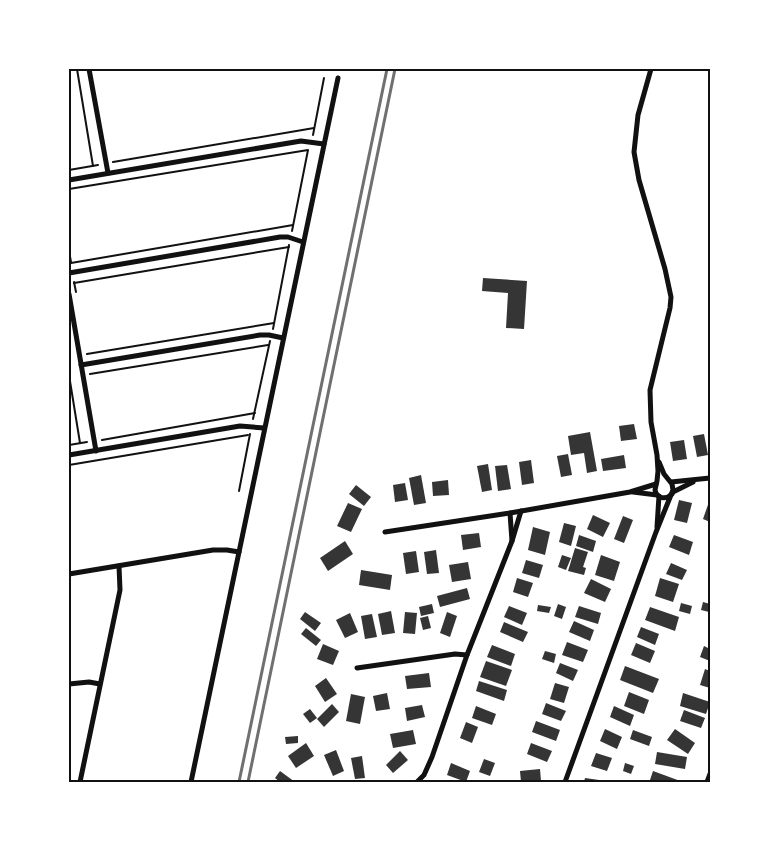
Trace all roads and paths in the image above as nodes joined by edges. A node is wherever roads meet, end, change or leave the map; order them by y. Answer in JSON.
{"nodes":[{"id":1,"x":77,"y":69,"type":"edge"},
{"id":2,"x":90,"y":69,"type":"edge"},
{"id":3,"x":651,"y":69,"type":"edge"},
{"id":4,"x":324,"y":78,"type":"dead end"},
{"id":5,"x":338,"y":78,"type":"dead end"},
{"id":6,"x":314,"y":128,"type":"junction"},
{"id":7,"x":312,"y":141,"type":"junction"},
{"id":8,"x":324,"y":144,"type":"junction"},
{"id":9,"x":106,"y":163,"type":"junction"},
{"id":10,"x":94,"y":166,"type":"junction"},
{"id":11,"x":69,"y":170,"type":"edge"},
{"id":12,"x":108,"y":173,"type":"junction"},
{"id":13,"x":69,"y":180,"type":"edge"},
{"id":14,"x":69,"y":189,"type":"edge"},
{"id":15,"x":293,"y":225,"type":"junction"},
{"id":16,"x":291,"y":238,"type":"junction"},
{"id":17,"x":303,"y":242,"type":"junction"},
{"id":18,"x":289,"y":247,"type":"junction"},
{"id":19,"x":71,"y":263,"type":"dead end"},
{"id":20,"x":69,"y":273,"type":"edge"},
{"id":21,"x":74,"y":283,"type":"dead end"},
{"id":22,"x":69,"y":294,"type":"edge"},
{"id":23,"x":274,"y":323,"type":"junction"},
{"id":24,"x":271,"y":335,"type":"junction"},
{"id":25,"x":283,"y":338,"type":"junction"},
{"id":26,"x":269,"y":345,"type":"junction"},
{"id":27,"x":87,"y":354,"type":"dead end"},
{"id":28,"x":81,"y":365,"type":"junction"},
{"id":29,"x":90,"y":374,"type":"dead end"},
{"id":30,"x":69,"y":375,"type":"edge"},
{"id":31,"x":255,"y":413,"type":"junction"},
{"id":32,"x":252,"y":426,"type":"junction"},
{"id":33,"x":264,"y":428,"type":"junction"},
{"id":34,"x":94,"y":441,"type":"junction"},
{"id":35,"x":80,"y":443,"type":"junction"},
{"id":36,"x":69,"y":445,"type":"edge"},
{"id":37,"x":96,"y":451,"type":"junction"},
{"id":38,"x":69,"y":455,"type":"edge"},
{"id":39,"x":657,"y":455,"type":"junction"},
{"id":40,"x":69,"y":465,"type":"edge"},
{"id":41,"x":710,"y":478,"type":"edge"},
{"id":42,"x":695,"y":480,"type":"junction"},
{"id":43,"x":670,"y":481,"type":"junction"},
{"id":44,"x":656,"y":482,"type":"junction"},
{"id":45,"x":239,"y":491,"type":"dead end"},
{"id":46,"x":630,"y":492,"type":"junction"},
{"id":47,"x":672,"y":493,"type":"junction"},
{"id":48,"x":658,"y":496,"type":"junction"},
{"id":49,"x":521,"y":511,"type":"junction"},
{"id":50,"x":510,"y":513,"type":"junction"},
{"id":51,"x":385,"y":532,"type":"dead end"},
{"id":52,"x":656,"y":532,"type":"junction"},
{"id":53,"x":512,"y":541,"type":"junction"},
{"id":54,"x":239,"y":552,"type":"junction"},
{"id":55,"x":118,"y":566,"type":"junction"},
{"id":56,"x":69,"y":574,"type":"edge"},
{"id":57,"x":466,"y":655,"type":"junction"},
{"id":58,"x":357,"y":668,"type":"dead end"},
{"id":59,"x":69,"y":684,"type":"edge"},
{"id":60,"x":100,"y":684,"type":"junction"},
{"id":61,"x":710,"y":774,"type":"edge"},
{"id":62,"x":80,"y":782,"type":"edge"},
{"id":63,"x":191,"y":782,"type":"edge"},
{"id":64,"x":417,"y":782,"type":"edge"},
{"id":65,"x":565,"y":782,"type":"edge"},
{"id":66,"x":707,"y":782,"type":"edge"}],
"edges":[{"from":1,"to":10,"type":"path"},
{"from":2,"to":9,"type":"street"},
{"from":3,"to":39,"type":"street"},
{"from":4,"to":6,"type":"path"},
{"from":5,"to":8,"type":"street"},
{"from":6,"to":7,"type":"path"},
{"from":6,"to":9,"type":"path"},
{"from":7,"to":8,"type":"street"},
{"from":7,"to":12,"type":"street"},
{"from":8,"to":17,"type":"street"},
{"from":9,"to":10,"type":"path"},
{"from":9,"to":12,"type":"street"},
{"from":10,"to":11,"type":"path"},
{"from":12,"to":13,"type":"street"},
{"from":14,"to":15,"type":"path"},
{"from":15,"to":16,"type":"path"},
{"from":15,"to":19,"type":"path"},
{"from":16,"to":17,"type":"street"},
{"from":16,"to":18,"type":"path"},
{"from":16,"to":20,"type":"street"},
{"from":17,"to":25,"type":"street"},
{"from":18,"to":21,"type":"path"},
{"from":18,"to":23,"type":"path"},
{"from":22,"to":28,"type":"street"},
{"from":23,"to":24,"type":"path"},
{"from":23,"to":27,"type":"path"},
{"from":24,"to":25,"type":"street"},
{"from":24,"to":26,"type":"path"},
{"from":24,"to":28,"type":"street"},
{"from":25,"to":33,"type":"street"},
{"from":26,"to":29,"type":"path"},
{"from":26,"to":31,"type":"path"},
{"from":28,"to":34,"type":"street"},
{"from":30,"to":35,"type":"path"},
{"from":31,"to":32,"type":"path"},
{"from":31,"to":34,"type":"path"},
{"from":32,"to":33,"type":"street"},
{"from":32,"to":37,"type":"street"},
{"from":33,"to":54,"type":"street"},
{"from":34,"to":35,"type":"path"},
{"from":34,"to":37,"type":"street"},
{"from":35,"to":36,"type":"path"},
{"from":37,"to":38,"type":"street"},
{"from":39,"to":43,"type":"street"},
{"from":39,"to":44,"type":"street"},
{"from":40,"to":45,"type":"path"},
{"from":41,"to":42,"type":"street"},
{"from":42,"to":43,"type":"street"},
{"from":42,"to":47,"type":"street"},
{"from":43,"to":44,"type":"street"},
{"from":43,"to":47,"type":"street"},
{"from":44,"to":46,"type":"street"},
{"from":44,"to":48,"type":"street"},
{"from":46,"to":48,"type":"street"},
{"from":46,"to":49,"type":"street"},
{"from":47,"to":48,"type":"street"},
{"from":47,"to":52,"type":"street"},
{"from":48,"to":52,"type":"street"},
{"from":49,"to":50,"type":"street"},
{"from":49,"to":53,"type":"street"},
{"from":50,"to":51,"type":"street"},
{"from":50,"to":53,"type":"street"},
{"from":52,"to":65,"type":"street"},
{"from":53,"to":57,"type":"street"},
{"from":54,"to":55,"type":"street"},
{"from":54,"to":63,"type":"street"},
{"from":55,"to":56,"type":"street"},
{"from":55,"to":60,"type":"street"},
{"from":57,"to":58,"type":"street"},
{"from":57,"to":64,"type":"street"},
{"from":59,"to":60,"type":"street"},
{"from":60,"to":62,"type":"street"},
{"from":61,"to":66,"type":"street"}]}
